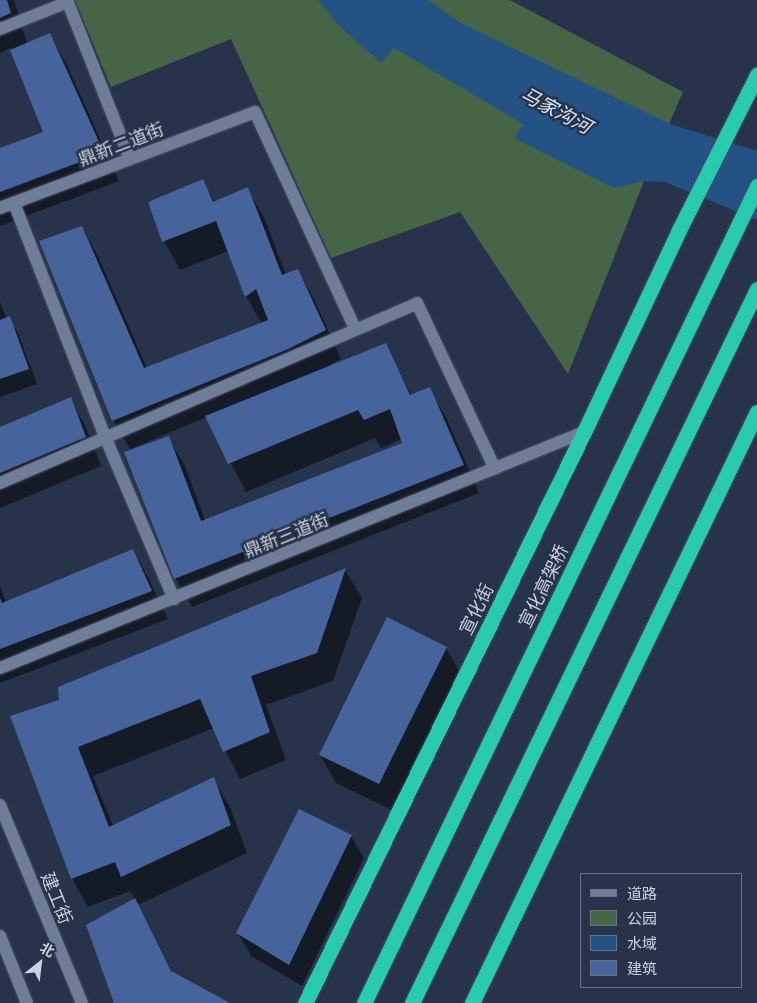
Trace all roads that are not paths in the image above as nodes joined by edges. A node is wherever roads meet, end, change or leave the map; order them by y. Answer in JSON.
{"nodes":[{"id":1,"x":68,"y":1,"type":"edge"},
{"id":2,"x":0,"y":29,"type":"edge"},
{"id":3,"x":757,"y":75,"type":"edge"},
{"id":4,"x":130,"y":159,"type":"junction"},
{"id":5,"x":757,"y":186,"type":"edge"},
{"id":6,"x":14,"y":203,"type":"junction"},
{"id":7,"x":0,"y":208,"type":"edge"},
{"id":8,"x":757,"y":289,"type":"edge"},
{"id":9,"x":355,"y":328,"type":"junction"},
{"id":10,"x":757,"y":412,"type":"edge"},
{"id":11,"x":584,"y":432,"type":"junction"},
{"id":12,"x":106,"y":439,"type":"junction"},
{"id":13,"x":495,"y":468,"type":"junction"},
{"id":14,"x":0,"y":484,"type":"edge"},
{"id":15,"x":174,"y":599,"type":"junction"},
{"id":16,"x":0,"y":668,"type":"edge"},
{"id":17,"x":0,"y":806,"type":"edge"},
{"id":18,"x":0,"y":936,"type":"edge"},
{"id":19,"x":27,"y":1003,"type":"edge"},
{"id":20,"x":82,"y":1003,"type":"edge"},
{"id":21,"x":305,"y":1003,"type":"edge"},
{"id":22,"x":364,"y":1003,"type":"edge"},
{"id":23,"x":412,"y":1003,"type":"edge"},
{"id":24,"x":472,"y":1003,"type":"edge"}],
"edges":[{"from":1,"to":2,"type":"street"},
{"from":1,"to":4,"type":"street"},
{"from":3,"to":11,"type":"highway","name":"宣化街"},
{"from":4,"to":6,"type":"street","name":"鼎新二道街"},
{"from":4,"to":9,"type":"street","name":"鼎新二道街"},
{"from":5,"to":22,"type":"highway","name":"宣化高架桥"},
{"from":6,"to":7,"type":"street","name":"鼎新二道街"},
{"from":6,"to":12,"type":"street"},
{"from":8,"to":23,"type":"highway"},
{"from":9,"to":12,"type":"street"},
{"from":9,"to":13,"type":"street"},
{"from":10,"to":24,"type":"highway"},
{"from":11,"to":13,"type":"street","name":"鼎新三道街"},
{"from":11,"to":21,"type":"highway","name":"宣化街"},
{"from":12,"to":14,"type":"street"},
{"from":12,"to":15,"type":"street"},
{"from":13,"to":15,"type":"street","name":"鼎新三道街"},
{"from":15,"to":16,"type":"street","name":"鼎新三道街"},
{"from":17,"to":20,"type":"street","name":"建工街"},
{"from":18,"to":19,"type":"street"}]}
